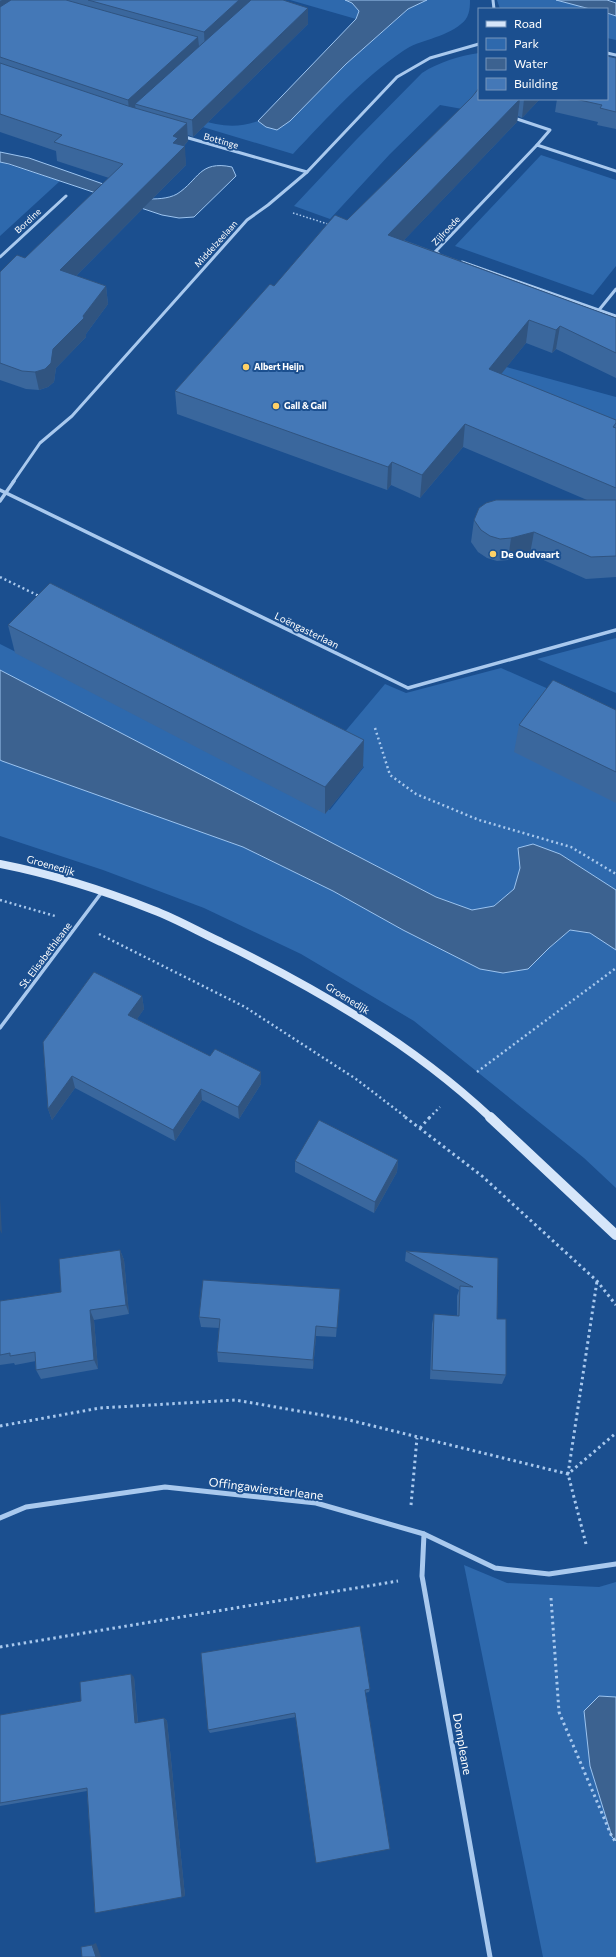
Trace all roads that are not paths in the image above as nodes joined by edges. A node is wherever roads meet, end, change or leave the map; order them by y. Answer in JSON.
{"nodes":[{"id":1,"x":478,"y":44,"type":"edge"},
{"id":2,"x":507,"y":116,"type":"edge"},
{"id":3,"x":177,"y":135,"type":"edge"},
{"id":4,"x":537,"y":145,"type":"junction"},
{"id":5,"x":616,"y":171,"type":"edge"},
{"id":6,"x":307,"y":172,"type":"junction"},
{"id":7,"x":66,"y":196,"type":"dead end"},
{"id":8,"x":443,"y":255,"type":"edge"},
{"id":9,"x":0,"y":257,"type":"edge"},
{"id":10,"x":458,"y":260,"type":"edge"},
{"id":11,"x":616,"y":289,"type":"edge"},
{"id":12,"x":599,"y":310,"type":"junction"},
{"id":13,"x":616,"y":316,"type":"edge"},
{"id":14,"x":0,"y":490,"type":"edge"},
{"id":15,"x":5,"y":492,"type":"junction"},
{"id":16,"x":0,"y":500,"type":"edge"},
{"id":17,"x":616,"y":630,"type":"edge"},
{"id":18,"x":0,"y":858,"type":"edge"},
{"id":19,"x":0,"y":864,"type":"edge"},
{"id":20,"x":16,"y":867,"type":"junction"},
{"id":21,"x":102,"y":892,"type":"junction"},
{"id":22,"x":0,"y":1028,"type":"edge"},
{"id":23,"x":616,"y":1234,"type":"edge"},
{"id":24,"x":0,"y":1518,"type":"edge"},
{"id":25,"x":424,"y":1534,"type":"junction"},
{"id":26,"x":616,"y":1564,"type":"edge"},
{"id":27,"x":490,"y":1957,"type":"edge"}],
"edges":[{"from":1,"to":6,"type":"street","name":"Middelzeelaan"},
{"from":2,"to":4,"type":"street","name":"Zijlroede"},
{"from":3,"to":6,"type":"street","name":"Bottinge"},
{"from":4,"to":5,"type":"street"},
{"from":4,"to":8,"type":"street","name":"Zijlroede"},
{"from":6,"to":15,"type":"street","name":"Middelzeelaan"},
{"from":7,"to":9,"type":"street","name":"Bordine"},
{"from":10,"to":12,"type":"street"},
{"from":11,"to":12,"type":"street"},
{"from":12,"to":13,"type":"street"},
{"from":14,"to":15,"type":"street"},
{"from":15,"to":16,"type":"street","name":"Middelzeelaan"},
{"from":15,"to":17,"type":"street","name":"Loëngasterlaan"},
{"from":18,"to":20,"type":"main road","name":"Groenedijk"},
{"from":19,"to":20,"type":"main road","name":"Groenedijk"},
{"from":20,"to":21,"type":"main road","name":"Groenedijk"},
{"from":21,"to":22,"type":"street","name":"St. Elisabethleane"},
{"from":21,"to":23,"type":"main road","name":"Groenedijk"},
{"from":24,"to":25,"type":"street","name":"Offingawiersterleane"},
{"from":25,"to":26,"type":"street","name":"Offingawiersterleane"},
{"from":25,"to":27,"type":"street","name":"Dompleane"}]}
